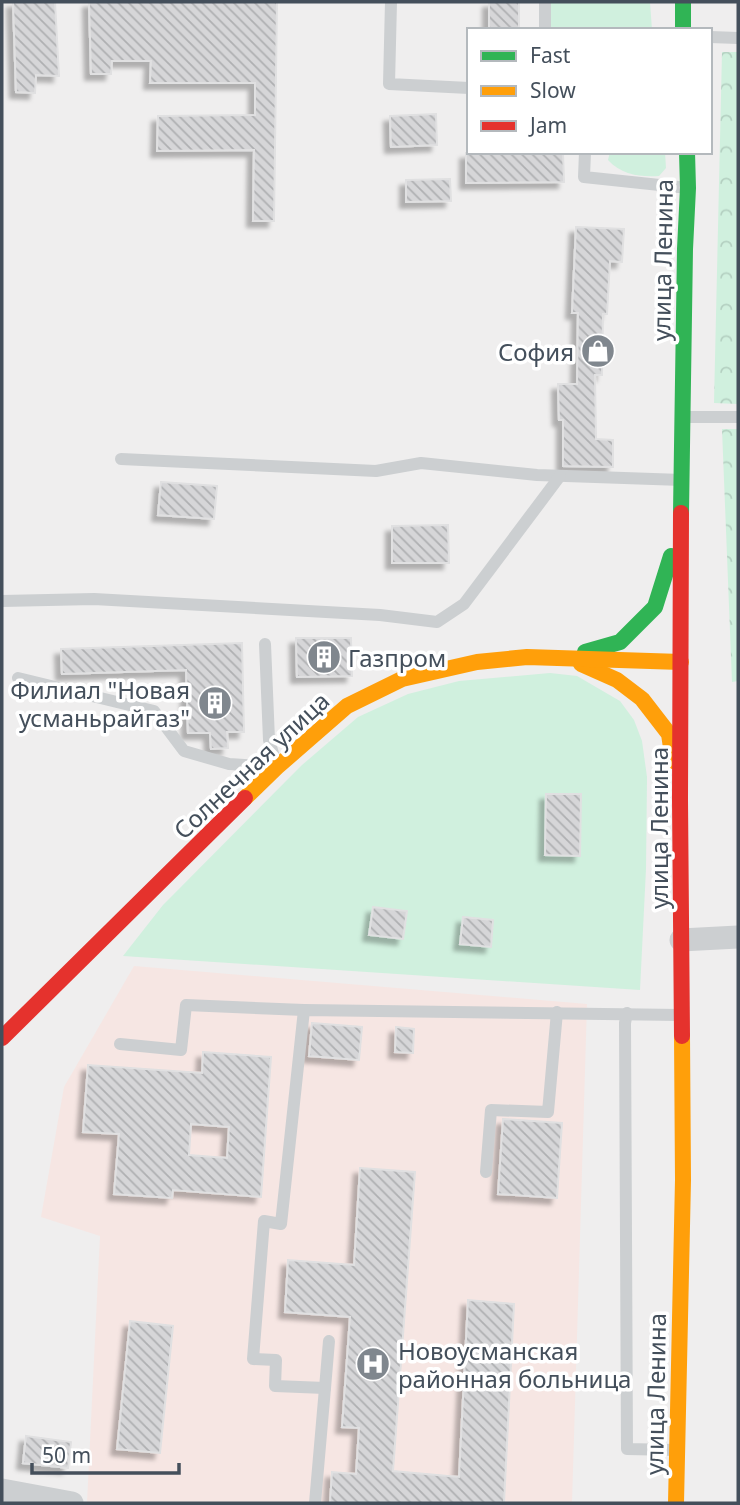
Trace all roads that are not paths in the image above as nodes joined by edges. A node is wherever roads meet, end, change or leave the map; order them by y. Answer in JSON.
{"nodes":[{"id":1,"x":391,"y":2,"type":"edge"},
{"id":2,"x":545,"y":2,"type":"edge"},
{"id":3,"x":683,"y":2,"type":"edge"},
{"id":4,"x":545,"y":28,"type":"edge"},
{"id":5,"x":683,"y":28,"type":"edge"},
{"id":6,"x":712,"y":37,"type":"edge"},
{"id":7,"x":738,"y":38,"type":"edge"},
{"id":8,"x":467,"y":88,"type":"edge"},
{"id":9,"x":586,"y":154,"type":"edge"},
{"id":10,"x":687,"y":154,"type":"edge"},
{"id":11,"x":688,"y":188,"type":"junction"},
{"id":12,"x":682,"y":417,"type":"junction"},
{"id":13,"x":738,"y":417,"type":"edge"},
{"id":14,"x":121,"y":459,"type":"dead end"},
{"id":15,"x":560,"y":476,"type":"junction"},
{"id":16,"x":683,"y":480,"type":"junction"},
{"id":17,"x":682,"y":520,"type":"junction"},
{"id":18,"x":2,"y":601,"type":"edge"},
{"id":19,"x":265,"y":644,"type":"dead end"},
{"id":20,"x":566,"y":657,"type":"junction"},
{"id":21,"x":681,"y":662,"type":"junction"},
{"id":22,"x":18,"y":678,"type":"dead end"},
{"id":23,"x":277,"y":767,"type":"junction"},
{"id":24,"x":680,"y":800,"type":"junction"},
{"id":25,"x":738,"y":937,"type":"edge"},
{"id":26,"x":681,"y":940,"type":"junction"},
{"id":27,"x":304,"y":1010,"type":"junction"},
{"id":28,"x":557,"y":1013,"type":"junction"},
{"id":29,"x":627,"y":1013,"type":"junction"},
{"id":30,"x":681,"y":1015,"type":"junction"},
{"id":31,"x":2,"y":1038,"type":"edge"},
{"id":32,"x":120,"y":1044,"type":"dead end"},
{"id":33,"x":486,"y":1172,"type":"dead end"},
{"id":34,"x":329,"y":1340,"type":"dead end"},
{"id":35,"x":325,"y":1388,"type":"junction"},
{"id":36,"x":676,"y":1450,"type":"junction"},
{"id":37,"x":2,"y":1490,"type":"edge"},
{"id":38,"x":72,"y":1503,"type":"edge"},
{"id":39,"x":315,"y":1503,"type":"edge"},
{"id":40,"x":676,"y":1503,"type":"edge"}],
"edges":[{"from":1,"to":8,"type":"lane"},
{"from":2,"to":4,"type":"lane"},
{"from":3,"to":5,"type":"main road"},
{"from":6,"to":7,"type":"lane"},
{"from":9,"to":11,"type":"lane"},
{"from":10,"to":11,"type":"main road","name":"улица Ленина"},
{"from":11,"to":12,"type":"main road","name":"улица Ленина"},
{"from":12,"to":13,"type":"lane"},
{"from":12,"to":16,"type":"main road","name":"улица Ленина"},
{"from":14,"to":15,"type":"lane"},
{"from":15,"to":16,"type":"lane"},
{"from":15,"to":18,"type":"lane"},
{"from":16,"to":17,"type":"main road","name":"улица Ленина"},
{"from":17,"to":20,"type":"main road"},
{"from":17,"to":21,"type":"main road","name":"улица Ленина"},
{"from":19,"to":23,"type":"lane"},
{"from":20,"to":21,"type":"main road","name":"Солнечная улица"},
{"from":20,"to":23,"type":"main road","name":"Солнечная улица"},
{"from":20,"to":24,"type":"main road"},
{"from":21,"to":24,"type":"main road","name":"улица Ленина"},
{"from":22,"to":23,"type":"lane"},
{"from":23,"to":31,"type":"main road","name":"Солнечная улица"},
{"from":24,"to":26,"type":"main road","name":"улица Ленина"},
{"from":25,"to":26,"type":"street"},
{"from":26,"to":30,"type":"main road","name":"улица Ленина"},
{"from":27,"to":28,"type":"lane"},
{"from":27,"to":32,"type":"lane"},
{"from":27,"to":35,"type":"lane"},
{"from":28,"to":29,"type":"lane"},
{"from":28,"to":33,"type":"lane"},
{"from":29,"to":30,"type":"lane"},
{"from":29,"to":36,"type":"lane"},
{"from":30,"to":36,"type":"main road","name":"улица Ленина"},
{"from":34,"to":35,"type":"lane"},
{"from":35,"to":39,"type":"lane"},
{"from":36,"to":40,"type":"main road","name":"улица Ленина"},
{"from":37,"to":38,"type":"street"}]}
